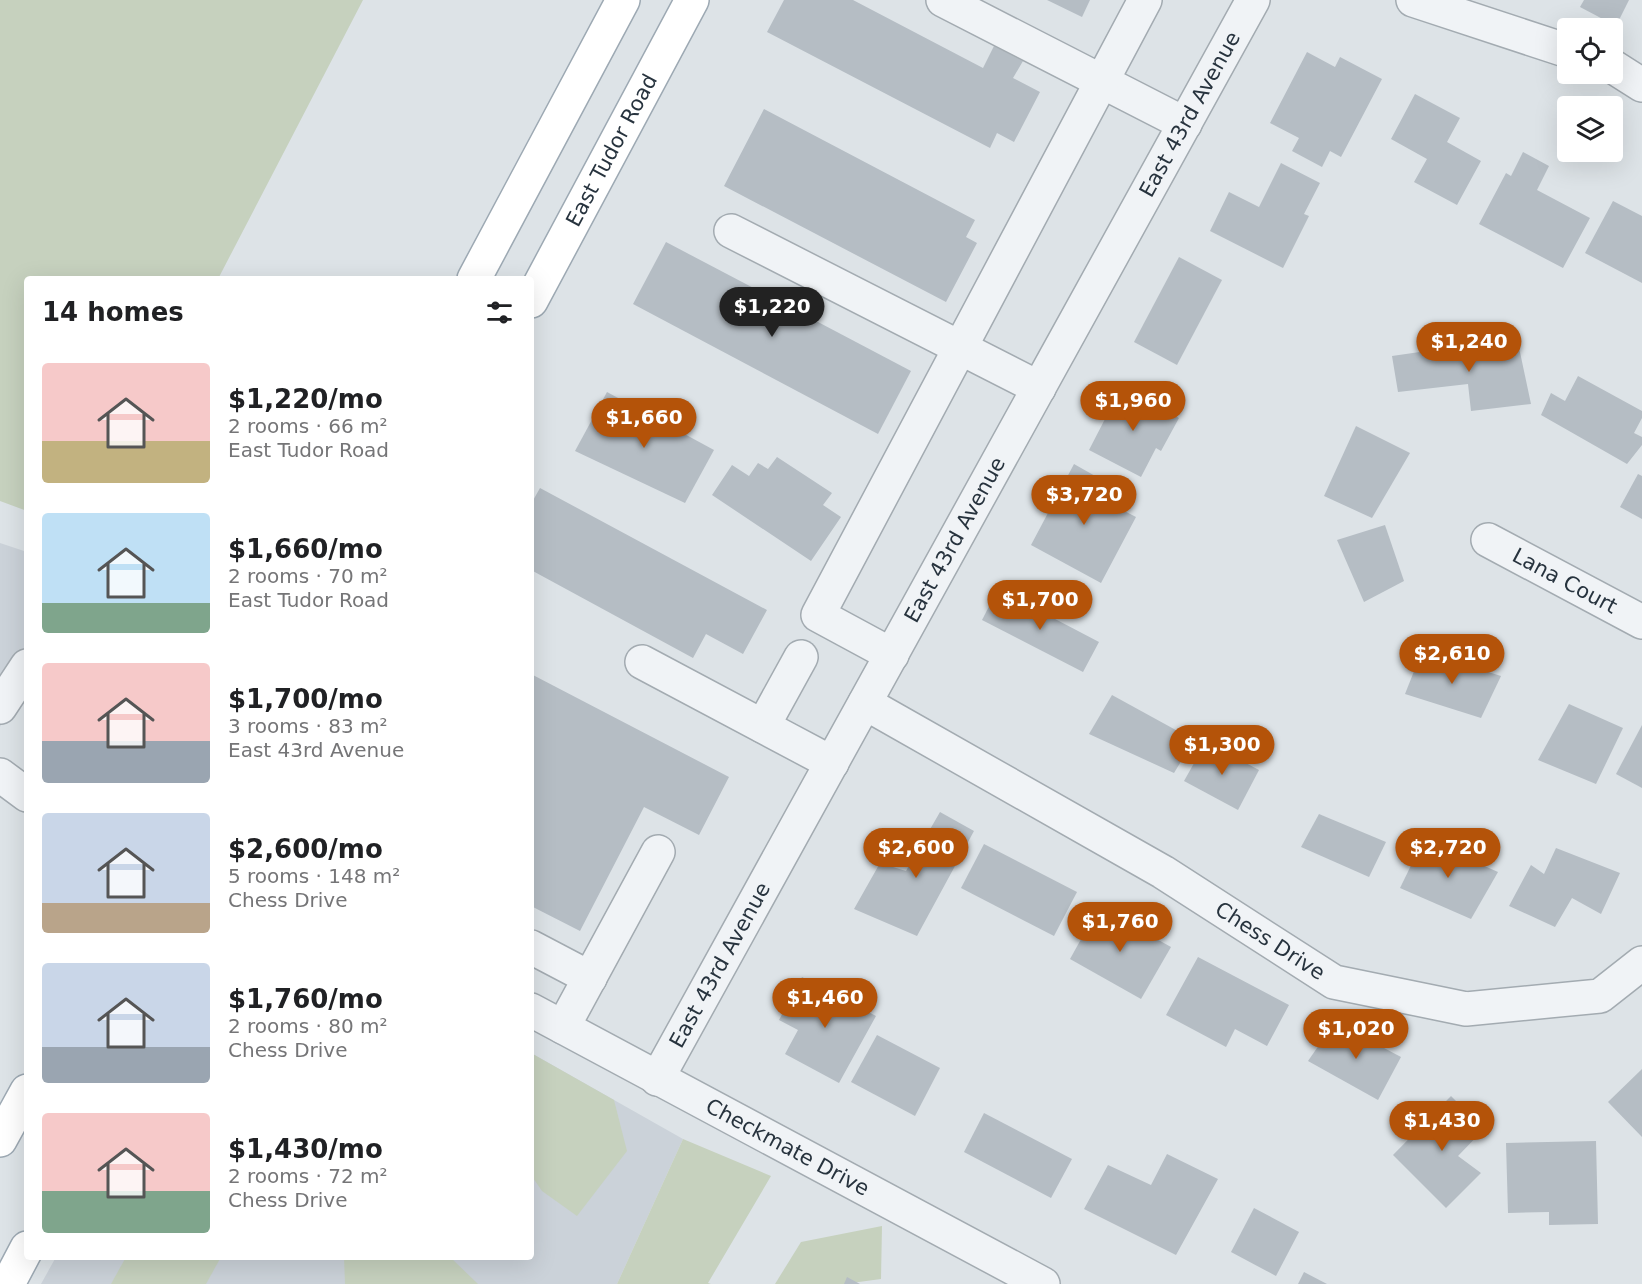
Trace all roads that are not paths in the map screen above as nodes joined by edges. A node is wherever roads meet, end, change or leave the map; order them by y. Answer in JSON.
{"nodes":[{"id":1,"x":622,"y":0,"type":"edge"},
{"id":2,"x":692,"y":0,"type":"edge"},
{"id":3,"x":942,"y":0,"type":"edge"},
{"id":4,"x":1145,"y":0,"type":"edge"},
{"id":5,"x":1253,"y":0,"type":"edge"},
{"id":6,"x":1413,"y":0,"type":"edge"},
{"id":7,"x":1557,"y":47,"type":"edge"},
{"id":8,"x":1623,"y":73,"type":"edge"},
{"id":9,"x":1102,"y":81,"type":"junction"},
{"id":10,"x":1642,"y":85,"type":"edge"},
{"id":11,"x":1185,"y":124,"type":"junction"},
{"id":12,"x":731,"y":231,"type":"dead end"},
{"id":13,"x":476,"y":276,"type":"edge"},
{"id":14,"x":534,"y":295,"type":"edge"},
{"id":15,"x":960,"y":347,"type":"junction"},
{"id":16,"x":1039,"y":388,"type":"junction"},
{"id":17,"x":1488,"y":540,"type":"dead end"},
{"id":18,"x":1642,"y":622,"type":"edge"},
{"id":19,"x":892,"y":655,"type":"junction"},
{"id":20,"x":801,"y":657,"type":"dead end"},
{"id":21,"x":642,"y":662,"type":"dead end"},
{"id":22,"x":24,"y":671,"type":"edge"},
{"id":23,"x":865,"y":703,"type":"junction"},
{"id":24,"x":0,"y":707,"type":"edge"},
{"id":25,"x":763,"y":726,"type":"junction"},
{"id":26,"x":832,"y":763,"type":"junction"},
{"id":27,"x":0,"y":775,"type":"edge"},
{"id":28,"x":24,"y":793,"type":"edge"},
{"id":29,"x":658,"y":852,"type":"dead end"},
{"id":30,"x":534,"y":949,"type":"edge"},
{"id":31,"x":1642,"y":963,"type":"edge"},
{"id":32,"x":590,"y":978,"type":"junction"},
{"id":33,"x":534,"y":1012,"type":"edge"},
{"id":34,"x":563,"y":1027,"type":"junction"},
{"id":35,"x":657,"y":1079,"type":"junction"},
{"id":36,"x":24,"y":1096,"type":"edge"},
{"id":37,"x":0,"y":1140,"type":"edge"},
{"id":38,"x":24,"y":1254,"type":"edge"},
{"id":39,"x":995,"y":1273,"type":"edge"},
{"id":40,"x":8,"y":1284,"type":"edge"},
{"id":41,"x":1043,"y":1284,"type":"edge"}],
"edges":[{"from":1,"to":13,"type":"main road"},
{"from":2,"to":14,"type":"main road","name":"East Tudor Road"},
{"from":3,"to":9,"type":"street"},
{"from":4,"to":9,"type":"street"},
{"from":5,"to":11,"type":"street","name":"East 43rd Avenue"},
{"from":6,"to":7,"type":"street"},
{"from":8,"to":10,"type":"street"},
{"from":9,"to":11,"type":"street"},
{"from":9,"to":15,"type":"street"},
{"from":11,"to":16,"type":"street","name":"East 43rd Avenue"},
{"from":12,"to":15,"type":"street"},
{"from":15,"to":16,"type":"street"},
{"from":15,"to":19,"type":"street"},
{"from":16,"to":19,"type":"street","name":"East 43rd Avenue"},
{"from":17,"to":18,"type":"street","name":"Lana Court"},
{"from":19,"to":23,"type":"street","name":"East 43rd Avenue"},
{"from":20,"to":25,"type":"street"},
{"from":21,"to":25,"type":"street"},
{"from":22,"to":24,"type":"street"},
{"from":23,"to":26,"type":"street","name":"East 43rd Avenue"},
{"from":23,"to":31,"type":"street","name":"Chess Drive"},
{"from":25,"to":26,"type":"street"},
{"from":26,"to":35,"type":"street","name":"East 43rd Avenue"},
{"from":27,"to":28,"type":"street"},
{"from":29,"to":32,"type":"street"},
{"from":30,"to":32,"type":"street"},
{"from":32,"to":34,"type":"street"},
{"from":33,"to":34,"type":"street","name":"Checkmate Drive"},
{"from":34,"to":35,"type":"street","name":"Checkmate Drive"},
{"from":35,"to":39,"type":"street","name":"Checkmate Drive"},
{"from":36,"to":37,"type":"main road"},
{"from":38,"to":40,"type":"main road"},
{"from":39,"to":41,"type":"street","name":"Checkmate Drive"}]}
